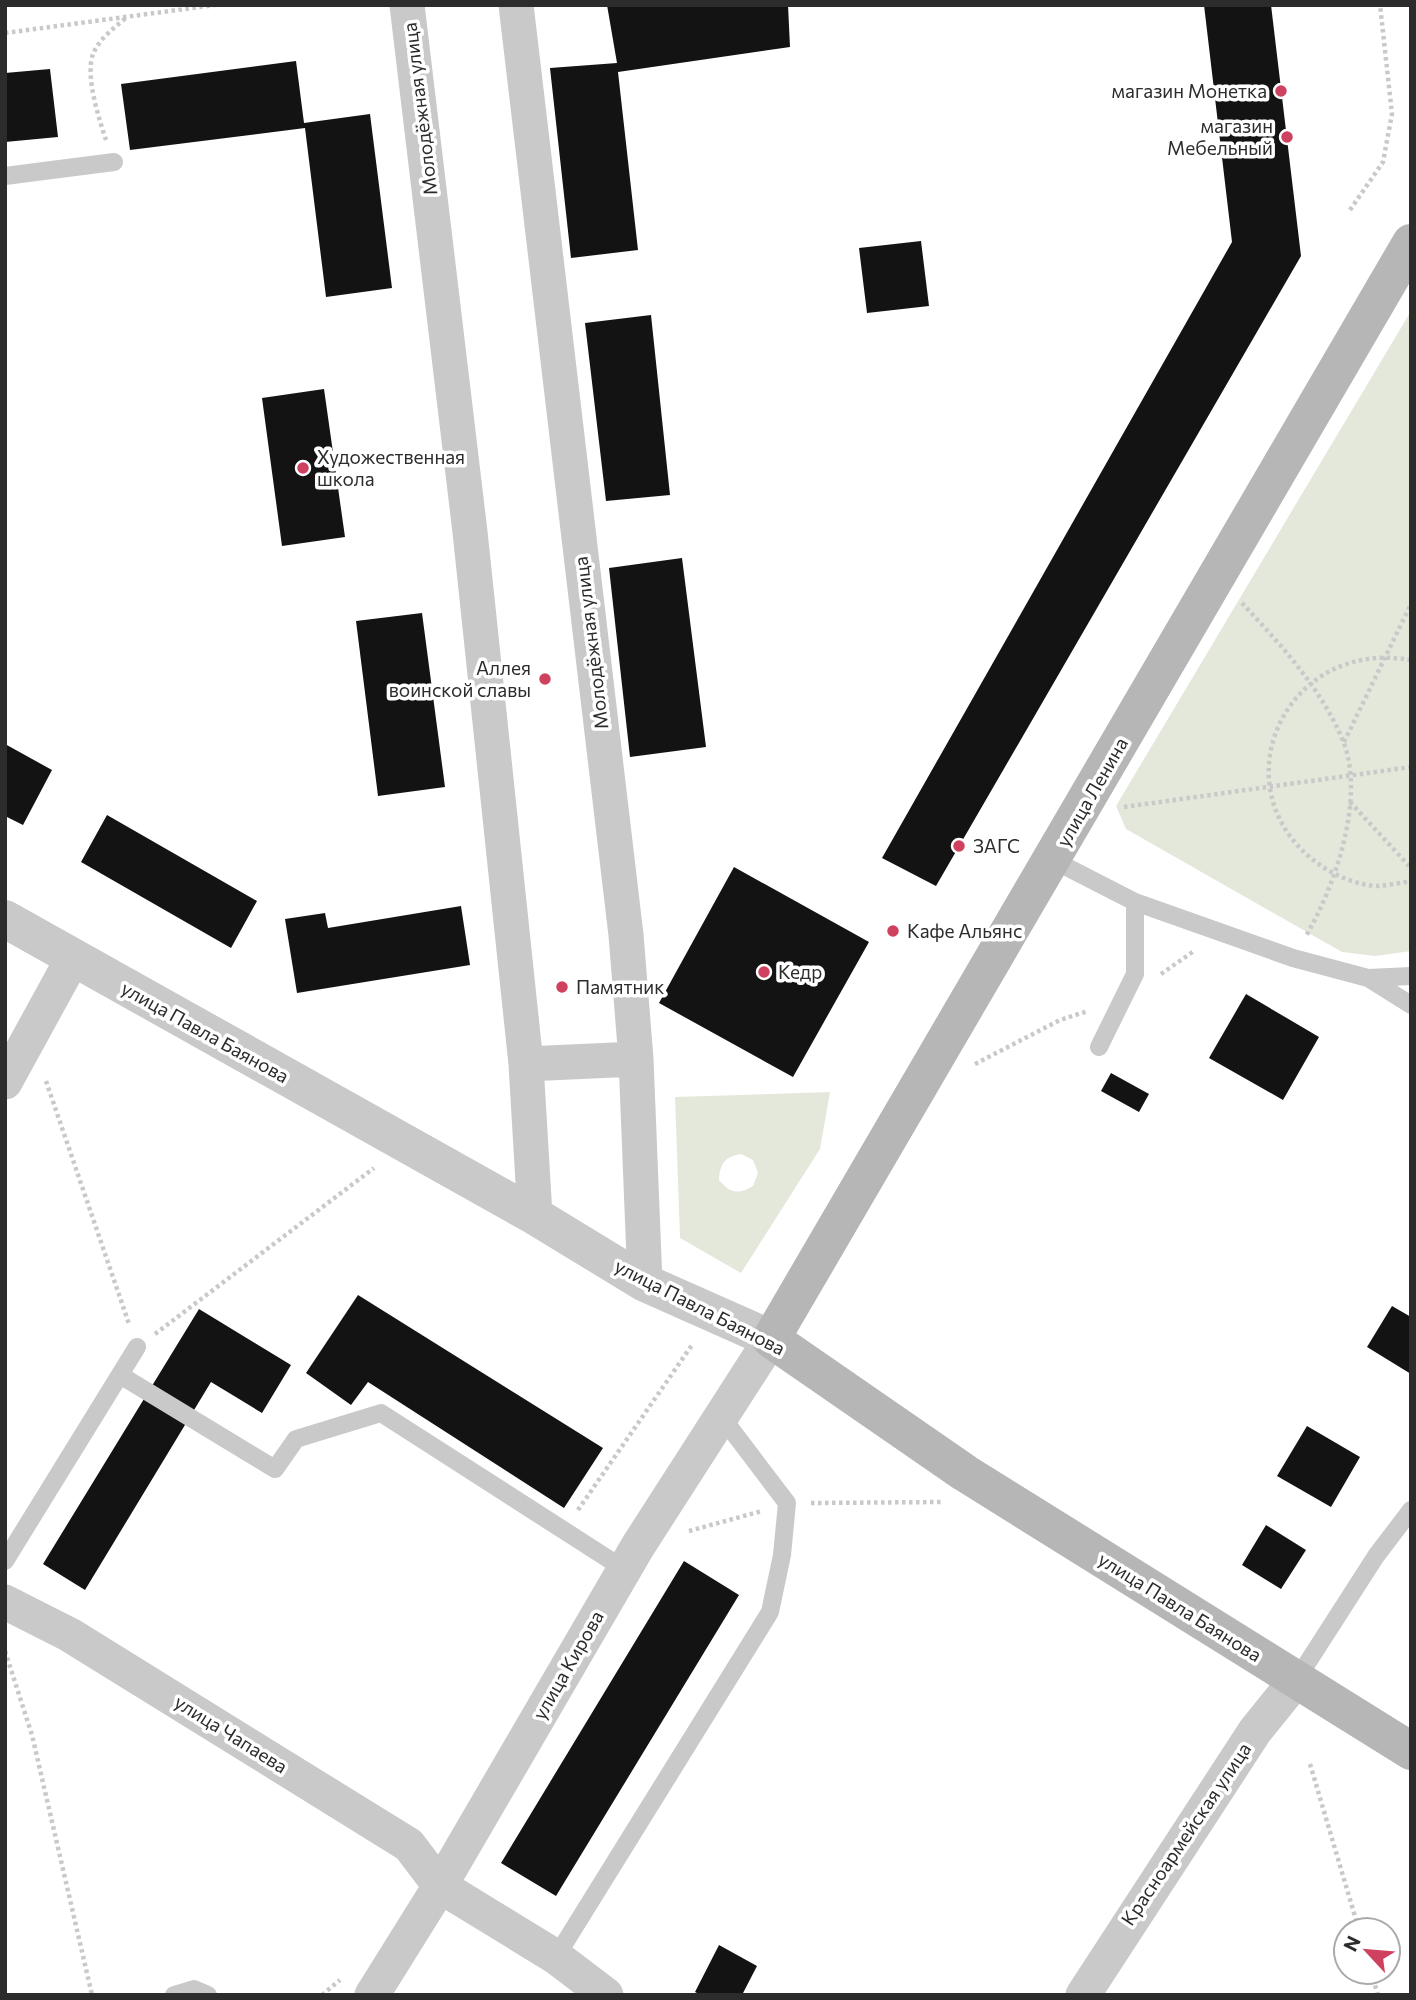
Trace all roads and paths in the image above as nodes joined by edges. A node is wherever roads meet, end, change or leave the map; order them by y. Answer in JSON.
{"nodes":[{"id":1,"x":215,"y":5,"type":"edge"},
{"id":2,"x":407,"y":5,"type":"edge"},
{"id":3,"x":516,"y":5,"type":"edge"},
{"id":4,"x":1380,"y":5,"type":"edge"},
{"id":5,"x":127,"y":17,"type":"junction"},
{"id":6,"x":5,"y":33,"type":"edge"},
{"id":7,"x":114,"y":162,"type":"joint"},
{"id":8,"x":5,"y":176,"type":"edge"},
{"id":9,"x":1350,"y":210,"type":"dead end"},
{"id":10,"x":1411,"y":243,"type":"edge"},
{"id":11,"x":1237,"y":598,"type":"dead end"},
{"id":12,"x":1411,"y":604,"type":"edge"},
{"id":13,"x":1385,"y":656,"type":"junction"},
{"id":14,"x":1411,"y":660,"type":"edge"},
{"id":15,"x":1308,"y":683,"type":"junction"},
{"id":16,"x":1344,"y":742,"type":"junction"},
{"id":17,"x":1411,"y":766,"type":"edge"},
{"id":18,"x":1351,"y":775,"type":"junction"},
{"id":19,"x":1269,"y":786,"type":"junction"},
{"id":20,"x":1350,"y":802,"type":"junction"},
{"id":21,"x":1114,"y":808,"type":"dead end"},
{"id":22,"x":1053,"y":860,"type":"junction"},
{"id":23,"x":1411,"y":868,"type":"edge"},
{"id":24,"x":1334,"y":875,"type":"junction"},
{"id":25,"x":1411,"y":881,"type":"edge"},
{"id":26,"x":1135,"y":902,"type":"junction"},
{"id":27,"x":5,"y":919,"type":"edge"},
{"id":28,"x":73,"y":958,"type":"junction"},
{"id":29,"x":1293,"y":958,"type":"junction"},
{"id":30,"x":1411,"y":976,"type":"edge"},
{"id":31,"x":1368,"y":978,"type":"junction"},
{"id":32,"x":1411,"y":1005,"type":"edge"},
{"id":33,"x":31,"y":1037,"type":"junction"},
{"id":34,"x":1099,"y":1047,"type":"dead end"},
{"id":35,"x":636,"y":1059,"type":"junction"},
{"id":36,"x":526,"y":1064,"type":"junction"},
{"id":37,"x":5,"y":1082,"type":"edge"},
{"id":38,"x":377,"y":1165,"type":"dead end"},
{"id":39,"x":535,"y":1216,"type":"junction"},
{"id":40,"x":645,"y":1283,"type":"junction"},
{"id":41,"x":771,"y":1339,"type":"junction"},
{"id":42,"x":692,"y":1345,"type":"dead end"},
{"id":43,"x":137,"y":1348,"type":"junction"},
{"id":44,"x":120,"y":1375,"type":"junction"},
{"id":45,"x":721,"y":1416,"type":"junction"},
{"id":46,"x":1411,"y":1510,"type":"edge"},
{"id":47,"x":566,"y":1528,"type":"junction"},
{"id":48,"x":5,"y":1561,"type":"edge"},
{"id":49,"x":624,"y":1569,"type":"junction"},
{"id":50,"x":5,"y":1602,"type":"edge"},
{"id":51,"x":5,"y":1651,"type":"edge"},
{"id":52,"x":1297,"y":1679,"type":"junction"},
{"id":53,"x":1411,"y":1751,"type":"edge"},
{"id":54,"x":1310,"y":1764,"type":"dead end"},
{"id":55,"x":440,"y":1886,"type":"junction"},
{"id":56,"x":1355,"y":1916,"type":"edge"},
{"id":57,"x":556,"y":1957,"type":"junction"},
{"id":58,"x":92,"y":1995,"type":"edge"},
{"id":59,"x":173,"y":1995,"type":"edge"},
{"id":60,"x":208,"y":1995,"type":"edge"},
{"id":61,"x":372,"y":1995,"type":"edge"},
{"id":62,"x":606,"y":1995,"type":"edge"},
{"id":63,"x":1083,"y":1995,"type":"edge"}],
"edges":[{"from":1,"to":5,"type":"path"},
{"from":2,"to":36,"type":"street","name":"Молодёжная улица"},
{"from":3,"to":35,"type":"street","name":"Молодёжная улица"},
{"from":4,"to":9,"type":"path"},
{"from":5,"to":6,"type":"path"},
{"from":5,"to":7,"type":"path"},
{"from":7,"to":8,"type":"lane"},
{"from":10,"to":22,"type":"main road","name":"улица Ленина"},
{"from":11,"to":15,"type":"path"},
{"from":12,"to":13,"type":"path"},
{"from":13,"to":14,"type":"path"},
{"from":13,"to":15,"type":"path"},
{"from":13,"to":16,"type":"path"},
{"from":15,"to":16,"type":"path"},
{"from":15,"to":19,"type":"path"},
{"from":16,"to":18,"type":"path"},
{"from":17,"to":18,"type":"path"},
{"from":18,"to":19,"type":"path"},
{"from":18,"to":20,"type":"path"},
{"from":19,"to":21,"type":"path"},
{"from":19,"to":24,"type":"path"},
{"from":20,"to":23,"type":"path"},
{"from":20,"to":24,"type":"path"},
{"from":22,"to":26,"type":"lane"},
{"from":22,"to":41,"type":"main road","name":"улица Ленина"},
{"from":24,"to":25,"type":"path"},
{"from":24,"to":29,"type":"path"},
{"from":26,"to":29,"type":"lane"},
{"from":26,"to":34,"type":"lane"},
{"from":27,"to":28,"type":"street","name":"улица Павла Баянова"},
{"from":28,"to":33,"type":"street"},
{"from":28,"to":39,"type":"street","name":"улица Павла Баянова"},
{"from":29,"to":31,"type":"lane"},
{"from":30,"to":31,"type":"lane"},
{"from":31,"to":32,"type":"lane"},
{"from":33,"to":37,"type":"street"},
{"from":33,"to":43,"type":"path"},
{"from":35,"to":36,"type":"street"},
{"from":35,"to":40,"type":"street","name":"Молодёжная улица"},
{"from":36,"to":39,"type":"street","name":"Молодёжная улица"},
{"from":38,"to":43,"type":"path"},
{"from":39,"to":40,"type":"street","name":"улица Павла Баянова"},
{"from":40,"to":41,"type":"street","name":"улица Павла Баянова"},
{"from":41,"to":45,"type":"street","name":"улица Кирова"},
{"from":41,"to":52,"type":"main road","name":"улица Павла Баянова"},
{"from":42,"to":47,"type":"path"},
{"from":43,"to":44,"type":"lane"},
{"from":44,"to":47,"type":"lane"},
{"from":44,"to":48,"type":"lane"},
{"from":45,"to":49,"type":"street","name":"улица Кирова"},
{"from":45,"to":57,"type":"lane"},
{"from":46,"to":52,"type":"lane"},
{"from":47,"to":49,"type":"lane"},
{"from":49,"to":55,"type":"street","name":"улица Кирова"},
{"from":50,"to":55,"type":"street","name":"улица Чапаева"},
{"from":51,"to":58,"type":"path"},
{"from":52,"to":53,"type":"main road","name":"улица Павла Баянова"},
{"from":52,"to":63,"type":"street","name":"Красноармейская улица"},
{"from":54,"to":56,"type":"path"},
{"from":55,"to":57,"type":"street"},
{"from":55,"to":61,"type":"street","name":"улица Кирова"},
{"from":57,"to":62,"type":"street"},
{"from":59,"to":60,"type":"lane"}]}
